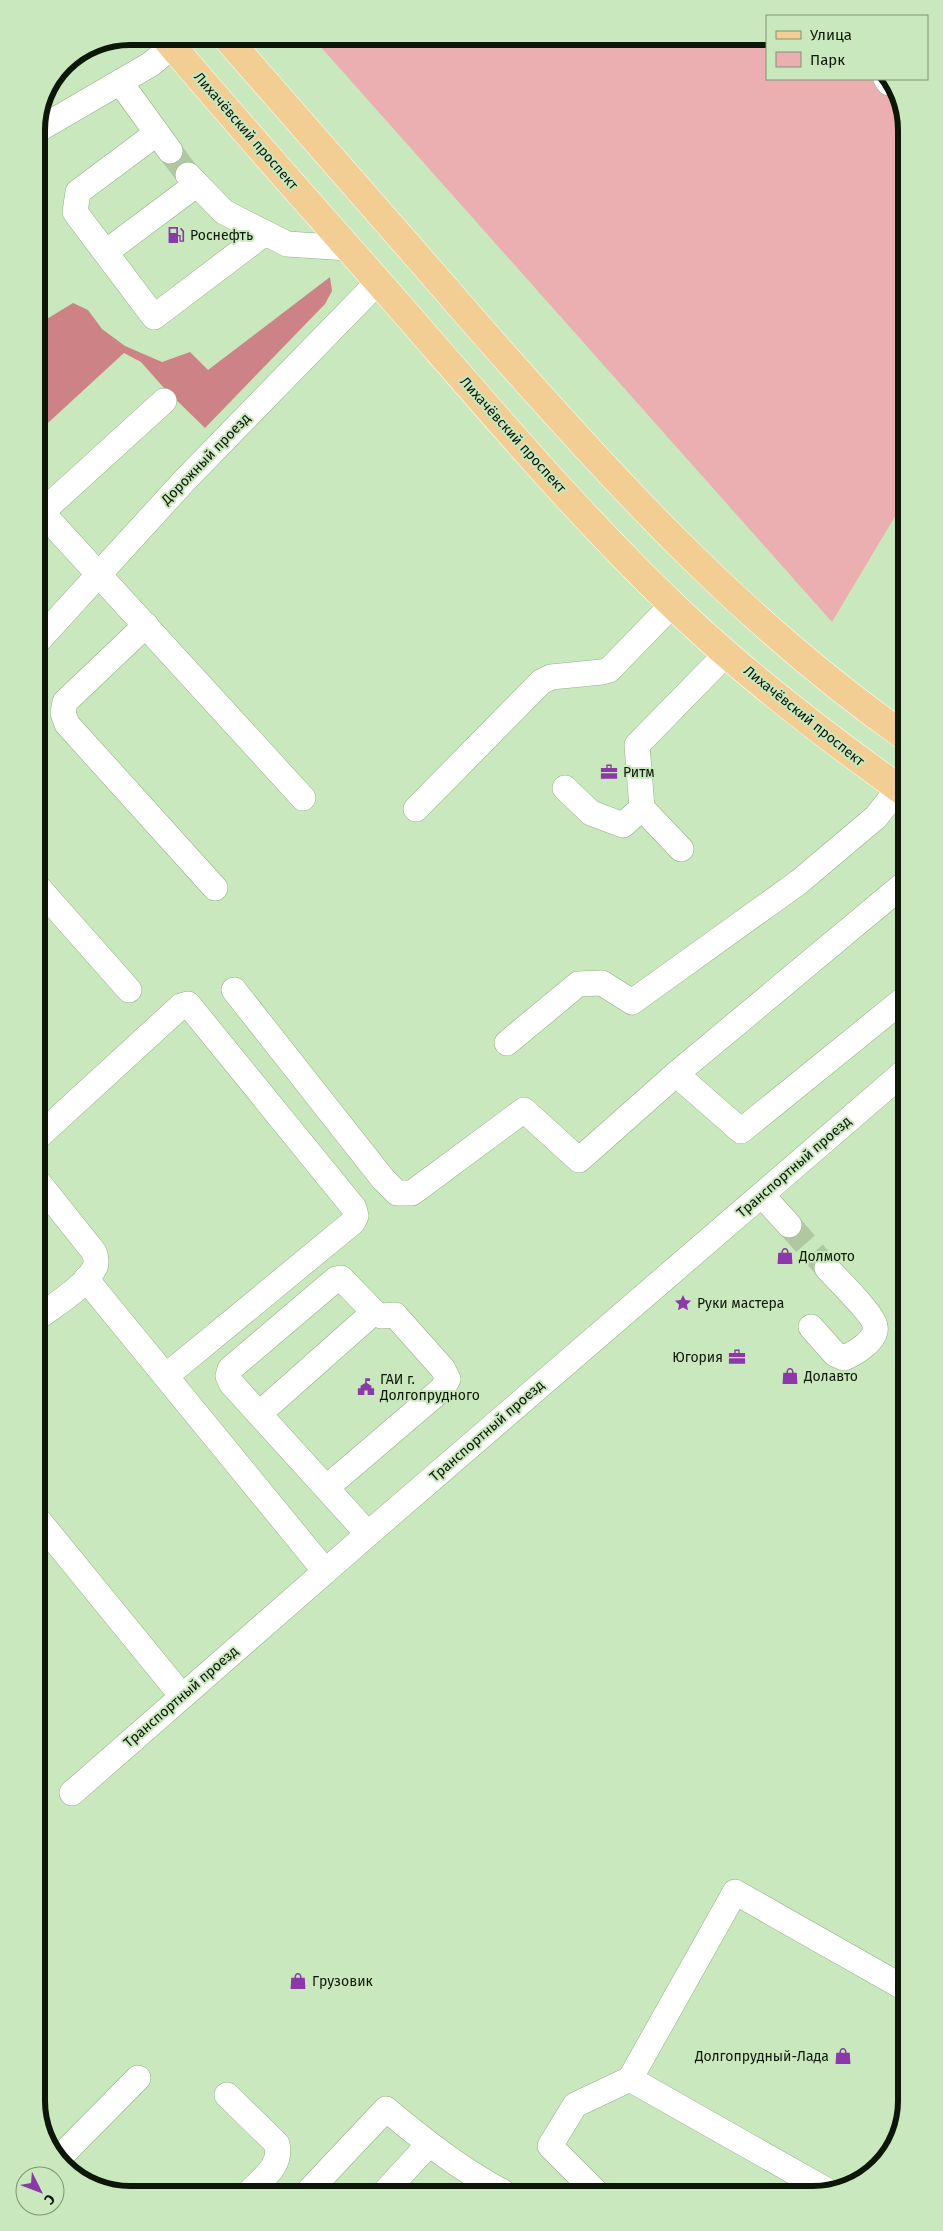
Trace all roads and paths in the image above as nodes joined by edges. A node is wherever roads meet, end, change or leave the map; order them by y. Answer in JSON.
{"nodes":[{"id":1,"x":168,"y":45,"type":"edge"},
{"id":2,"x":177,"y":45,"type":"edge"},
{"id":3,"x":233,"y":45,"type":"edge"},
{"id":4,"x":120,"y":82,"type":"junction"},
{"id":5,"x":45,"y":126,"type":"edge"},
{"id":6,"x":265,"y":233,"type":"junction"},
{"id":7,"x":348,"y":248,"type":"junction"},
{"id":8,"x":106,"y":252,"type":"junction"},
{"id":9,"x":378,"y":282,"type":"junction"},
{"id":10,"x":164,"y":401,"type":"dead end"},
{"id":11,"x":45,"y":506,"type":"edge"},
{"id":12,"x":45,"y":516,"type":"edge"},
{"id":13,"x":99,"y":575,"type":"junction"},
{"id":14,"x":673,"y":604,"type":"junction"},
{"id":15,"x":146,"y":625,"type":"junction"},
{"id":16,"x":45,"y":633,"type":"edge"},
{"id":17,"x":727,"y":653,"type":"junction"},
{"id":18,"x":898,"y":731,"type":"edge"},
{"id":19,"x":564,"y":788,"type":"dead end"},
{"id":20,"x":898,"y":788,"type":"edge"},
{"id":21,"x":898,"y":793,"type":"edge"},
{"id":22,"x":303,"y":798,"type":"dead end"},
{"id":23,"x":642,"y":808,"type":"junction"},
{"id":24,"x":416,"y":809,"type":"dead end"},
{"id":25,"x":681,"y":849,"type":"dead end"},
{"id":26,"x":215,"y":888,"type":"dead end"},
{"id":27,"x":898,"y":889,"type":"edge"},
{"id":28,"x":45,"y":895,"type":"edge"},
{"id":29,"x":129,"y":990,"type":"dead end"},
{"id":30,"x":234,"y":990,"type":"dead end"},
{"id":31,"x":898,"y":1004,"type":"edge"},
{"id":32,"x":507,"y":1043,"type":"dead end"},
{"id":33,"x":676,"y":1074,"type":"junction"},
{"id":34,"x":898,"y":1077,"type":"edge"},
{"id":35,"x":45,"y":1131,"type":"edge"},
{"id":36,"x":45,"y":1191,"type":"edge"},
{"id":37,"x":762,"y":1195,"type":"junction"},
{"id":38,"x":789,"y":1225,"type":"tunnel mouth"},
{"id":39,"x":827,"y":1268,"type":"tunnel mouth"},
{"id":40,"x":86,"y":1279,"type":"junction"},
{"id":41,"x":45,"y":1312,"type":"edge"},
{"id":42,"x":374,"y":1312,"type":"junction"},
{"id":43,"x":811,"y":1327,"type":"dead end"},
{"id":44,"x":166,"y":1376,"type":"junction"},
{"id":45,"x":258,"y":1414,"type":"junction"},
{"id":46,"x":326,"y":1488,"type":"junction"},
{"id":47,"x":45,"y":1528,"type":"edge"},
{"id":48,"x":368,"y":1534,"type":"junction"},
{"id":49,"x":325,"y":1571,"type":"junction"},
{"id":50,"x":182,"y":1696,"type":"junction"},
{"id":51,"x":72,"y":1793,"type":"dead end"},
{"id":52,"x":898,"y":1984,"type":"edge"},
{"id":53,"x":138,"y":2078,"type":"dead end"},
{"id":54,"x":630,"y":2079,"type":"junction"},
{"id":55,"x":227,"y":2095,"type":"dead end"},
{"id":56,"x":428,"y":2145,"type":"junction"},
{"id":57,"x":63,"y":2154,"type":"edge"},
{"id":58,"x":468,"y":2185,"type":"edge"},
{"id":59,"x":255,"y":2186,"type":"edge"},
{"id":60,"x":314,"y":2186,"type":"edge"},
{"id":61,"x":390,"y":2186,"type":"edge"},
{"id":62,"x":589,"y":2186,"type":"edge"},
{"id":63,"x":818,"y":2186,"type":"edge"}],
"edges":[{"from":1,"to":4,"type":"street"},
{"from":2,"to":7,"type":"main road","name":"Лихачёвский проспект"},
{"from":3,"to":18,"type":"main road"},
{"from":4,"to":5,"type":"street"},
{"from":4,"to":8,"type":"street"},
{"from":6,"to":7,"type":"street"},
{"from":6,"to":8,"type":"street"},
{"from":6,"to":8,"type":"street"},
{"from":7,"to":9,"type":"main road","name":"Лихачёвский проспект"},
{"from":9,"to":13,"type":"street","name":"Дорожный проезд"},
{"from":9,"to":14,"type":"main road","name":"Лихачёвский проспект"},
{"from":10,"to":11,"type":"street"},
{"from":12,"to":13,"type":"street"},
{"from":13,"to":15,"type":"street"},
{"from":13,"to":16,"type":"street","name":"Дорожный проезд"},
{"from":14,"to":17,"type":"main road","name":"Лихачёвский проспект"},
{"from":14,"to":24,"type":"street"},
{"from":15,"to":22,"type":"street"},
{"from":15,"to":26,"type":"street"},
{"from":17,"to":20,"type":"main road","name":"Лихачёвский проспект"},
{"from":17,"to":23,"type":"street"},
{"from":19,"to":23,"type":"street"},
{"from":21,"to":32,"type":"street"},
{"from":23,"to":25,"type":"street"},
{"from":27,"to":33,"type":"street"},
{"from":28,"to":29,"type":"street"},
{"from":30,"to":33,"type":"street"},
{"from":31,"to":33,"type":"street"},
{"from":34,"to":37,"type":"street","name":"Транспортный проезд"},
{"from":35,"to":44,"type":"street"},
{"from":36,"to":40,"type":"street"},
{"from":37,"to":38,"type":"street"},
{"from":37,"to":48,"type":"street","name":"Транспортный проезд"},
{"from":39,"to":43,"type":"street"},
{"from":40,"to":41,"type":"street"},
{"from":40,"to":44,"type":"street"},
{"from":42,"to":45,"type":"street"},
{"from":42,"to":45,"type":"street"},
{"from":42,"to":46,"type":"street"},
{"from":44,"to":49,"type":"street"},
{"from":45,"to":46,"type":"street"},
{"from":46,"to":48,"type":"street"},
{"from":47,"to":50,"type":"street"},
{"from":48,"to":49,"type":"street","name":"Транспортный проезд"},
{"from":49,"to":50,"type":"street","name":"Транспортный проезд"},
{"from":50,"to":51,"type":"street","name":"Транспортный проезд"},
{"from":52,"to":54,"type":"street"},
{"from":53,"to":57,"type":"street"},
{"from":54,"to":62,"type":"street"},
{"from":54,"to":63,"type":"street"},
{"from":55,"to":59,"type":"street"},
{"from":56,"to":58,"type":"street"},
{"from":56,"to":60,"type":"street"},
{"from":56,"to":61,"type":"street"}]}
